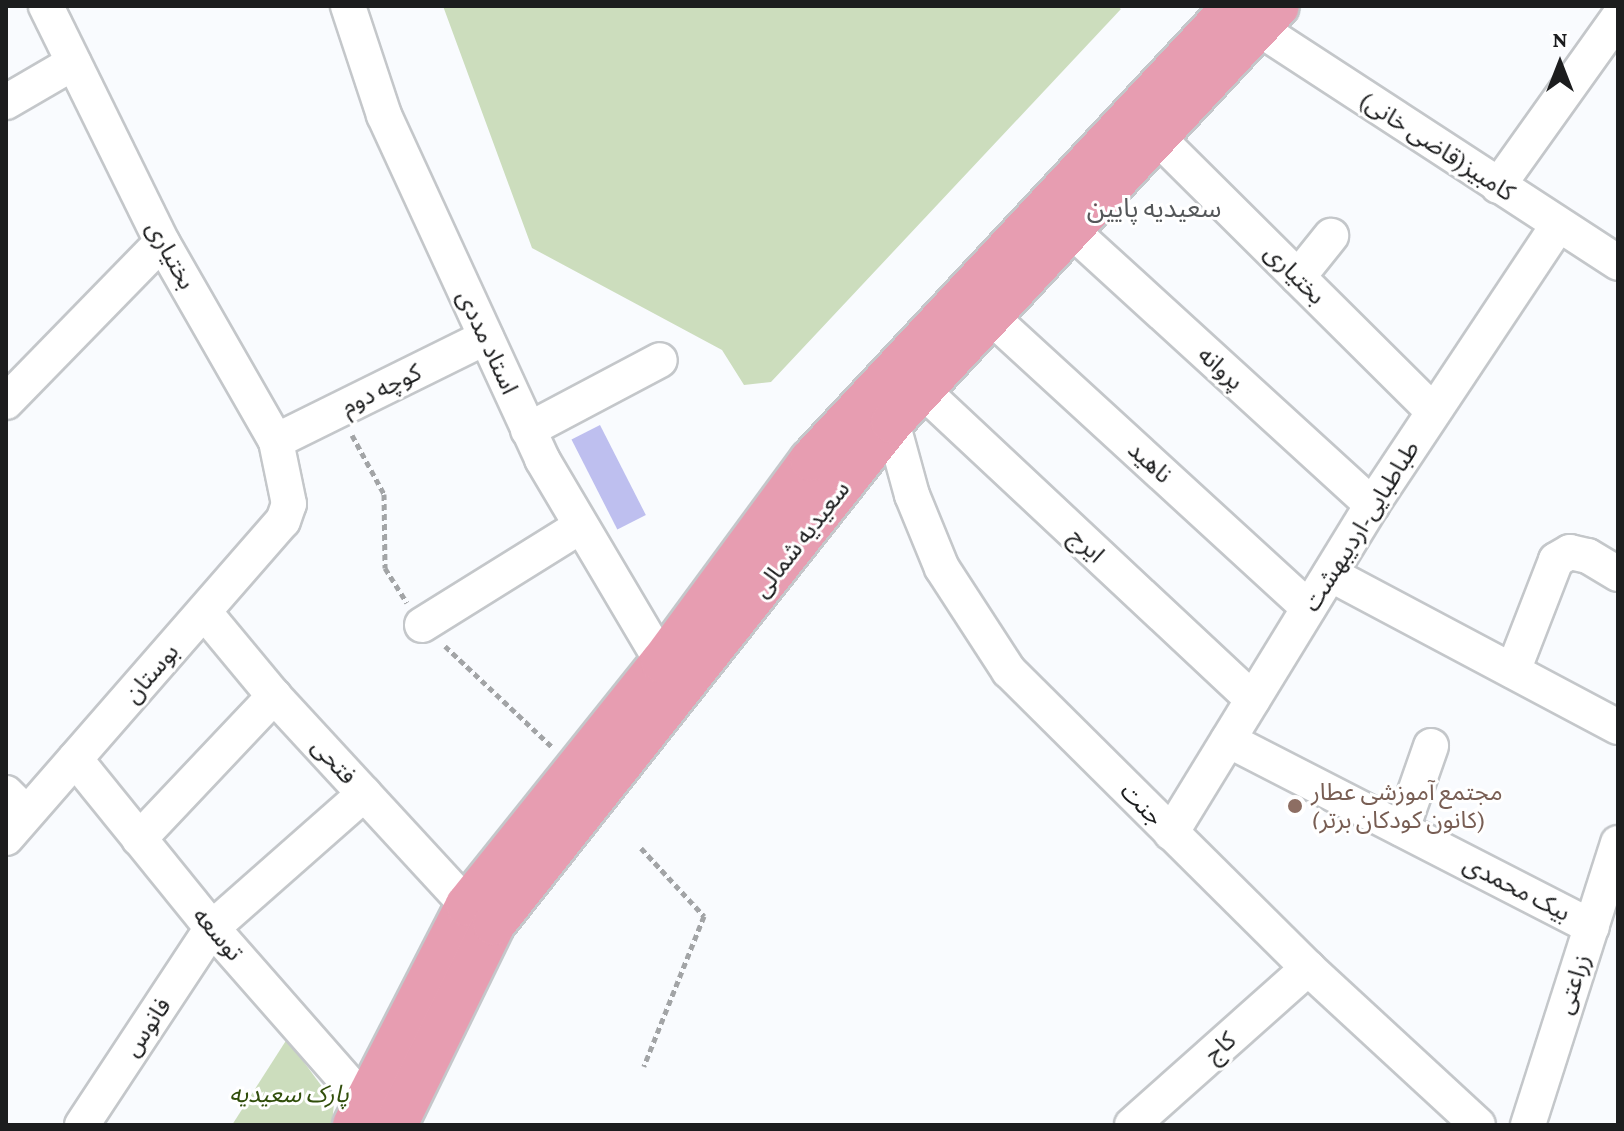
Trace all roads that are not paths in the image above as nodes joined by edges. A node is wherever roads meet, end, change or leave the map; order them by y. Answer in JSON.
{"nodes":[{"id":1,"x":46,"y":6,"type":"edge"},
{"id":2,"x":348,"y":6,"type":"edge"},
{"id":3,"x":1257,"y":13,"type":"edge"},
{"id":4,"x":1618,"y":18,"type":"edge"},
{"id":5,"x":73,"y":63,"type":"junction"},
{"id":6,"x":6,"y":102,"type":"edge"},
{"id":7,"x":1157,"y":137,"type":"junction"},
{"id":8,"x":1498,"y":186,"type":"junction"},
{"id":9,"x":1558,"y":225,"type":"junction"},
{"id":10,"x":1071,"y":230,"type":"junction"},
{"id":11,"x":1331,"y":236,"type":"dead end"},
{"id":12,"x":162,"y":242,"type":"junction"},
{"id":13,"x":1618,"y":263,"type":"edge"},
{"id":14,"x":1298,"y":277,"type":"junction"},
{"id":15,"x":990,"y":316,"type":"junction"},
{"id":16,"x":486,"y":337,"type":"junction"},
{"id":17,"x":660,"y":360,"type":"dead end"},
{"id":18,"x":922,"y":390,"type":"junction"},
{"id":19,"x":6,"y":402,"type":"edge"},
{"id":20,"x":1433,"y":411,"type":"junction"},
{"id":21,"x":892,"y":422,"type":"junction"},
{"id":22,"x":528,"y":430,"type":"junction"},
{"id":23,"x":276,"y":441,"type":"junction"},
{"id":24,"x":289,"y":504,"type":"joint"},
{"id":25,"x":1372,"y":505,"type":"junction"},
{"id":26,"x":581,"y":526,"type":"junction"},
{"id":27,"x":1330,"y":574,"type":"junction"},
{"id":28,"x":1618,"y":574,"type":"edge"},
{"id":29,"x":1309,"y":608,"type":"junction"},
{"id":30,"x":205,"y":613,"type":"junction"},
{"id":31,"x":422,"y":625,"type":"dead end"},
{"id":32,"x":1513,"y":671,"type":"junction"},
{"id":33,"x":675,"y":672,"type":"junction"},
{"id":34,"x":274,"y":696,"type":"junction"},
{"id":35,"x":1253,"y":700,"type":"junction"},
{"id":36,"x":1618,"y":727,"type":"edge"},
{"id":37,"x":1228,"y":740,"type":"junction"},
{"id":38,"x":1431,"y":746,"type":"dead end"},
{"id":39,"x":75,"y":759,"type":"junction"},
{"id":40,"x":364,"y":794,"type":"junction"},
{"id":41,"x":13,"y":815,"type":"edge"},
{"id":42,"x":1402,"y":829,"type":"junction"},
{"id":43,"x":1171,"y":833,"type":"junction"},
{"id":44,"x":139,"y":839,"type":"junction"},
{"id":45,"x":1618,"y":843,"type":"edge"},
{"id":46,"x":467,"y":905,"type":"junction"},
{"id":47,"x":1592,"y":927,"type":"junction"},
{"id":48,"x":212,"y":928,"type":"junction"},
{"id":49,"x":1308,"y":968,"type":"junction"},
{"id":50,"x":1441,"y":1114,"type":"edge"},
{"id":51,"x":372,"y":1118,"type":"edge"},
{"id":52,"x":82,"y":1125,"type":"edge"},
{"id":53,"x":1132,"y":1125,"type":"edge"},
{"id":54,"x":1478,"y":1125,"type":"edge"},
{"id":55,"x":1528,"y":1125,"type":"edge"}],
"edges":[{"from":1,"to":5,"type":"street","name":"بختیاری"},
{"from":2,"to":16,"type":"street","name":"استاد مددی"},
{"from":3,"to":7,"type":"main road","name":"سعیدیه شمالی"},
{"from":3,"to":8,"type":"street","name":"کامبیز(قاضی خانی)"},
{"from":3,"to":33,"type":"main road","name":"سعیدیه شمالی"},
{"from":4,"to":8,"type":"street"},
{"from":5,"to":6,"type":"street"},
{"from":5,"to":12,"type":"street","name":"بختیاری"},
{"from":7,"to":10,"type":"main road","name":"سعیدیه شمالی"},
{"from":7,"to":14,"type":"street","name":"بختیاری"},
{"from":8,"to":9,"type":"street","name":"کامبیز(قاضی خانی)"},
{"from":9,"to":13,"type":"street","name":"کامبیز(قاضی خانی)"},
{"from":9,"to":20,"type":"street","name":"طباطبایی-اردیبهشت"},
{"from":10,"to":15,"type":"main road","name":"سعیدیه شمالی"},
{"from":10,"to":25,"type":"street","name":"پروانه"},
{"from":11,"to":14,"type":"street"},
{"from":12,"to":19,"type":"street"},
{"from":12,"to":23,"type":"street","name":"بختیاری"},
{"from":14,"to":20,"type":"street","name":"بختیاری"},
{"from":15,"to":18,"type":"main road","name":"سعیدیه شمالی"},
{"from":15,"to":29,"type":"street","name":"ناهید"},
{"from":16,"to":22,"type":"street","name":"استاد مددی"},
{"from":16,"to":23,"type":"street","name":"کوچه دوم"},
{"from":17,"to":22,"type":"street"},
{"from":18,"to":21,"type":"main road","name":"سعیدیه شمالی"},
{"from":18,"to":35,"type":"street","name":"ایرج"},
{"from":20,"to":25,"type":"street","name":"طباطبایی-اردیبهشت"},
{"from":21,"to":33,"type":"main road","name":"سعیدیه شمالی"},
{"from":21,"to":43,"type":"street","name":"جنت"},
{"from":22,"to":26,"type":"street","name":"استاد مددی"},
{"from":23,"to":24,"type":"street","name":"بختیاری"},
{"from":24,"to":30,"type":"street","name":"بوستان"},
{"from":25,"to":27,"type":"street","name":"طباطبایی-اردیبهشت"},
{"from":26,"to":31,"type":"street"},
{"from":26,"to":33,"type":"street","name":"استاد مددی"},
{"from":27,"to":29,"type":"street","name":"طباطبایی-اردیبهشت"},
{"from":27,"to":32,"type":"street"},
{"from":28,"to":32,"type":"street"},
{"from":29,"to":35,"type":"street","name":"طباطبایی-اردیبهشت"},
{"from":30,"to":34,"type":"street","name":"فتحی"},
{"from":30,"to":39,"type":"street","name":"بوستان"},
{"from":32,"to":36,"type":"street"},
{"from":33,"to":46,"type":"main road","name":"سعیدیه شمالی"},
{"from":33,"to":51,"type":"main road","name":"سعیدیه شمالی"},
{"from":34,"to":40,"type":"street","name":"فتحی"},
{"from":34,"to":44,"type":"street"},
{"from":35,"to":37,"type":"street","name":"طباطبایی-اردیبهشت"},
{"from":37,"to":42,"type":"street","name":"بیک محمدی"},
{"from":37,"to":43,"type":"street","name":"طباطبایی-اردیبهشت"},
{"from":38,"to":42,"type":"street"},
{"from":39,"to":41,"type":"street","name":"بوستان"},
{"from":39,"to":44,"type":"street","name":"توسعه"},
{"from":40,"to":46,"type":"street","name":"فتحی"},
{"from":40,"to":48,"type":"street","name":"فانوس"},
{"from":42,"to":47,"type":"street","name":"بیک محمدی"},
{"from":43,"to":49,"type":"street","name":"جنت"},
{"from":44,"to":48,"type":"street","name":"توسعه"},
{"from":45,"to":47,"type":"street","name":"زراعتی"},
{"from":46,"to":51,"type":"main road","name":"سعیدیه شمالی"},
{"from":47,"to":55,"type":"street","name":"زراعتی"},
{"from":48,"to":51,"type":"street","name":"توسعه"},
{"from":48,"to":52,"type":"street","name":"فانوس"},
{"from":49,"to":50,"type":"street","name":"جنت"},
{"from":49,"to":53,"type":"street","name":"کاج"},
{"from":50,"to":54,"type":"street","name":"جنت"}]}
